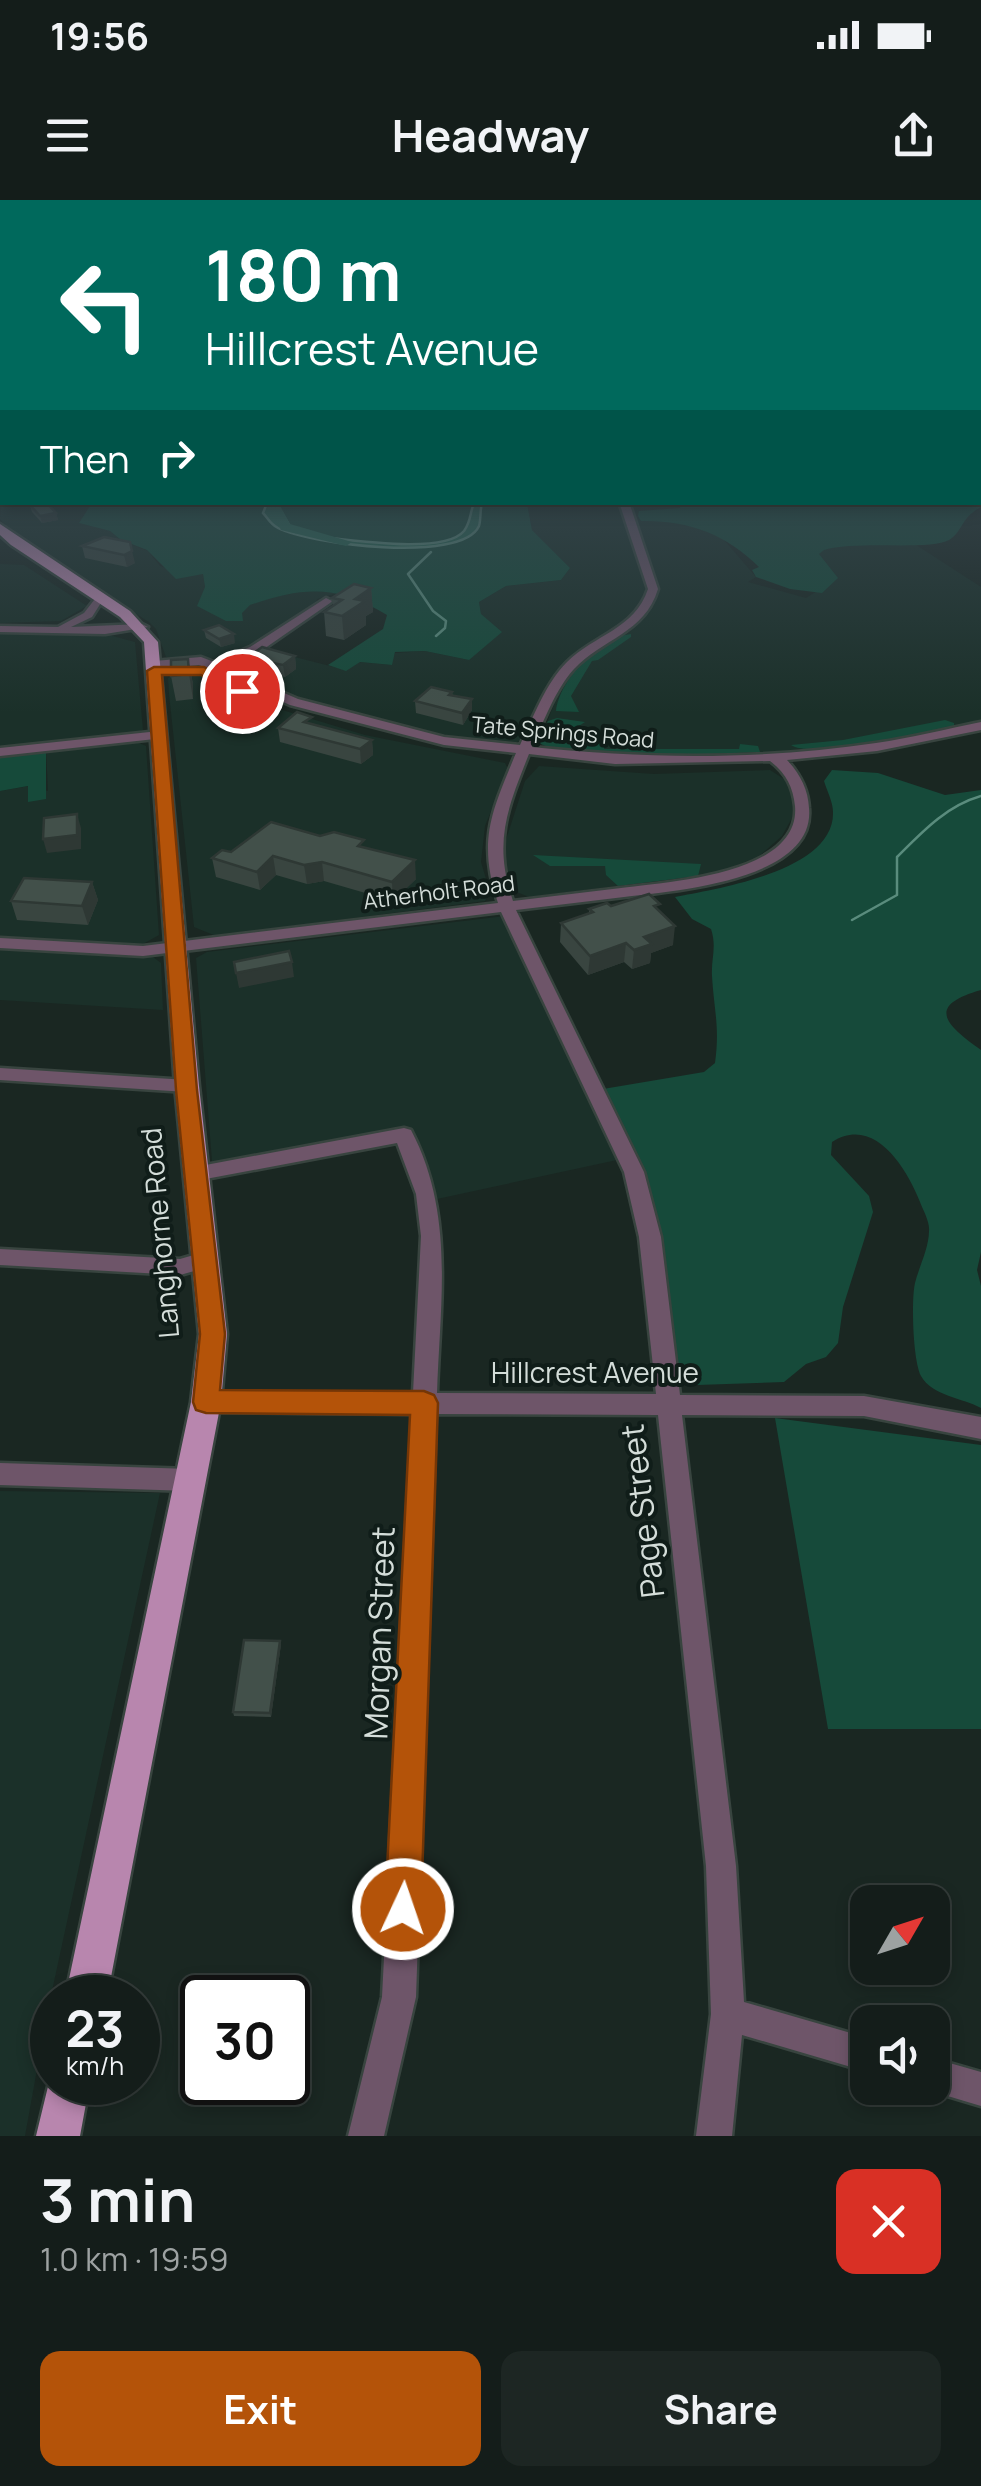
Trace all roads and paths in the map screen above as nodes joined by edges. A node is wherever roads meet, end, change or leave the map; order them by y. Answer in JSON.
{"nodes":[{"id":1,"x":5,"y":532,"type":"edge"},
{"id":2,"x":634,"y":532,"type":"edge"},
{"id":3,"x":98,"y":598,"type":"junction"},
{"id":4,"x":326,"y":602,"type":"dead end"},
{"id":5,"x":142,"y":627,"type":"junction"},
{"id":6,"x":0,"y":629,"type":"edge"},
{"id":7,"x":44,"y":630,"type":"junction"},
{"id":8,"x":105,"y":631,"type":"junction"},
{"id":9,"x":151,"y":642,"type":"junction"},
{"id":10,"x":154,"y":668,"type":"junction"},
{"id":11,"x":209,"y":668,"type":"junction"},
{"id":12,"x":981,"y":726,"type":"edge"},
{"id":13,"x":159,"y":735,"type":"junction"},
{"id":14,"x":981,"y":735,"type":"edge"},
{"id":15,"x":0,"y":752,"type":"edge"},
{"id":16,"x":524,"y":756,"type":"junction"},
{"id":17,"x":783,"y":760,"type":"junction"},
{"id":18,"x":507,"y":906,"type":"junction"},
{"id":19,"x":0,"y":943,"type":"edge"},
{"id":20,"x":177,"y":948,"type":"junction"},
{"id":21,"x":0,"y":1074,"type":"edge"},
{"id":22,"x":186,"y":1086,"type":"junction"},
{"id":23,"x":195,"y":1174,"type":"junction"},
{"id":24,"x":0,"y":1256,"type":"edge"},
{"id":25,"x":204,"y":1260,"type":"junction"},
{"id":26,"x":206,"y":1402,"type":"junction"},
{"id":27,"x":665,"y":1402,"type":"junction"},
{"id":28,"x":424,"y":1403,"type":"junction"},
{"id":29,"x":981,"y":1428,"type":"edge"},
{"id":30,"x":0,"y":1474,"type":"edge"},
{"id":31,"x":191,"y":1480,"type":"junction"},
{"id":32,"x":91,"y":1975,"type":"edge"},
{"id":33,"x":728,"y":2014,"type":"junction"},
{"id":34,"x":850,"y":2050,"type":"edge"},
{"id":35,"x":950,"y":2080,"type":"edge"},
{"id":36,"x":981,"y":2089,"type":"edge"},
{"id":37,"x":64,"y":2105,"type":"edge"},
{"id":38,"x":58,"y":2136,"type":"edge"},
{"id":39,"x":366,"y":2136,"type":"edge"},
{"id":40,"x":714,"y":2136,"type":"edge"}],
"edges":[{"from":1,"to":3,"type":"main road","name":"Langhorne Road"},
{"from":2,"to":16,"type":"street","name":"Page Street"},
{"from":3,"to":5,"type":"main road","name":"Langhorne Road"},
{"from":3,"to":7,"type":"street"},
{"from":4,"to":11,"type":"street"},
{"from":5,"to":8,"type":"street"},
{"from":5,"to":9,"type":"main road","name":"Langhorne Road"},
{"from":6,"to":7,"type":"street"},
{"from":7,"to":8,"type":"street"},
{"from":8,"to":9,"type":"street"},
{"from":9,"to":10,"type":"main road","name":"Langhorne Road"},
{"from":10,"to":11,"type":"street","name":"Tate Springs Road"},
{"from":10,"to":13,"type":"main road","name":"Langhorne Road"},
{"from":11,"to":16,"type":"street","name":"Tate Springs Road"},
{"from":12,"to":17,"type":"street","name":"Tate Springs Road"},
{"from":13,"to":15,"type":"street"},
{"from":13,"to":20,"type":"main road","name":"Langhorne Road"},
{"from":14,"to":17,"type":"street","name":"Tate Springs Road"},
{"from":16,"to":17,"type":"street","name":"Tate Springs Road"},
{"from":16,"to":18,"type":"street","name":"Page Street"},
{"from":17,"to":18,"type":"street","name":"Atherholt Road"},
{"from":18,"to":20,"type":"street","name":"Atherholt Road"},
{"from":18,"to":27,"type":"street","name":"Page Street"},
{"from":19,"to":20,"type":"street","name":"Atherholt Road"},
{"from":20,"to":22,"type":"main road","name":"Langhorne Road"},
{"from":21,"to":22,"type":"street"},
{"from":22,"to":23,"type":"main road","name":"Langhorne Road"},
{"from":23,"to":25,"type":"main road","name":"Langhorne Road"},
{"from":23,"to":28,"type":"street","name":"Morgan Street"},
{"from":24,"to":25,"type":"street"},
{"from":25,"to":26,"type":"main road","name":"Langhorne Road"},
{"from":26,"to":28,"type":"street","name":"Hillcrest Avenue"},
{"from":26,"to":31,"type":"main road","name":"Langhorne Road"},
{"from":27,"to":28,"type":"street","name":"Hillcrest Avenue"},
{"from":27,"to":29,"type":"street","name":"Hillcrest Avenue"},
{"from":27,"to":33,"type":"street","name":"Page Street"},
{"from":28,"to":39,"type":"street","name":"Morgan Street"},
{"from":30,"to":31,"type":"street"},
{"from":31,"to":32,"type":"main road","name":"Langhorne Road"},
{"from":33,"to":34,"type":"street"},
{"from":33,"to":40,"type":"street","name":"Page Street"},
{"from":35,"to":36,"type":"street"},
{"from":37,"to":38,"type":"main road"}]}
